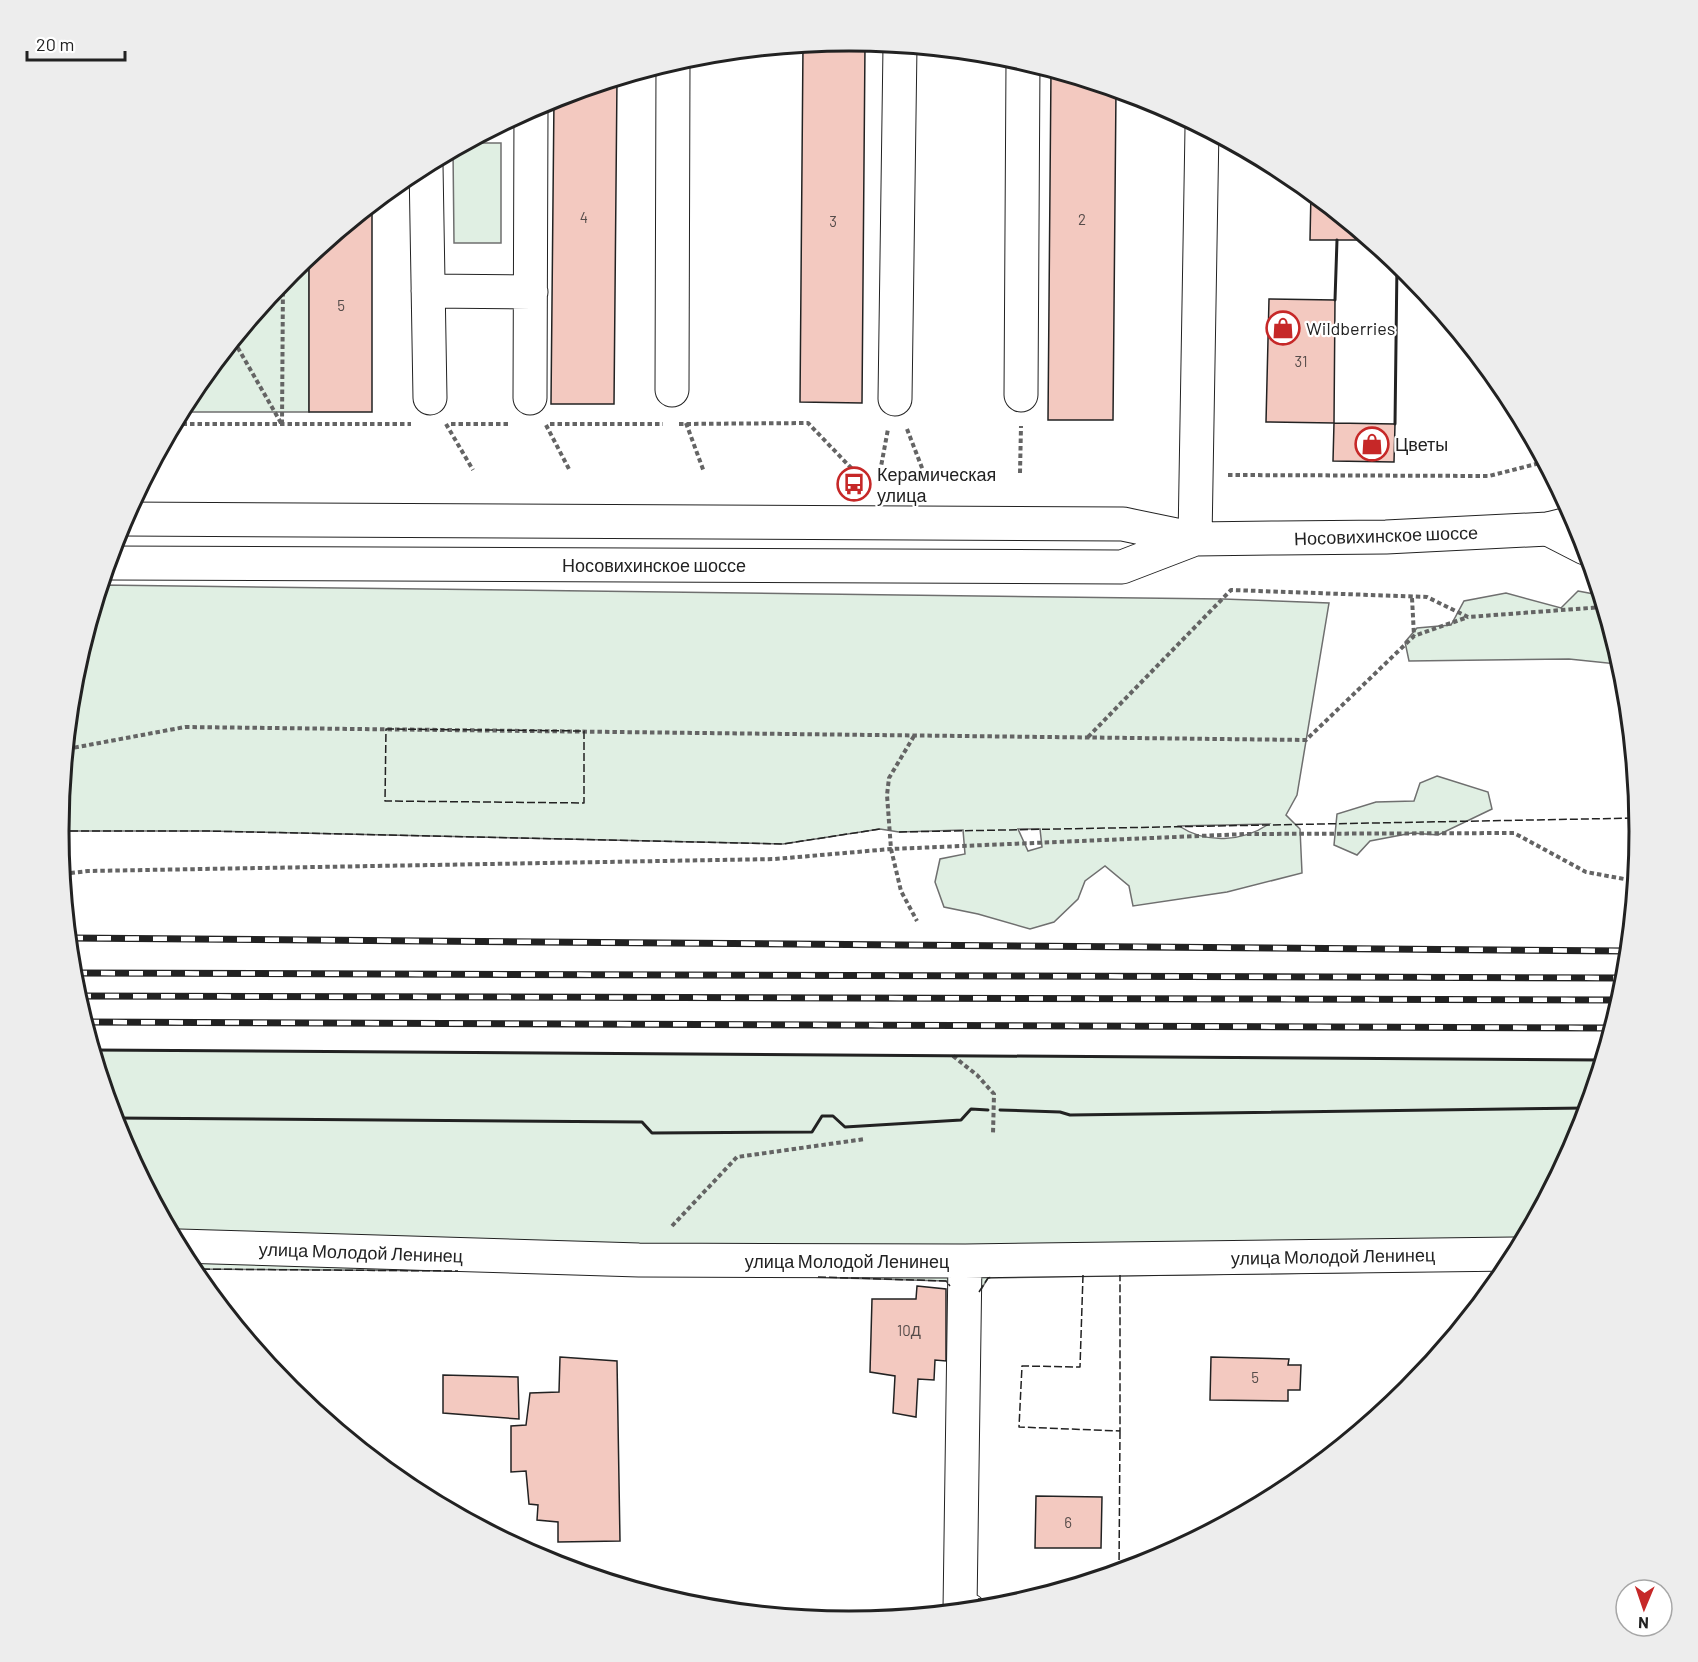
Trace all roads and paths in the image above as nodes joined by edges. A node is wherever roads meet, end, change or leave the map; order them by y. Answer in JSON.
{"nodes":[{"id":1,"x":900,"y":53,"type":"edge"},
{"id":2,"x":1023,"y":71,"type":"edge"},
{"id":3,"x":673,"y":72,"type":"edge"},
{"id":4,"x":531,"y":119,"type":"edge"},
{"id":5,"x":1202,"y":135,"type":"edge"},
{"id":6,"x":426,"y":176,"type":"edge"},
{"id":7,"x":428,"y":291,"type":"junction"},
{"id":8,"x":531,"y":292,"type":"junction"},
{"id":9,"x":283,"y":295,"type":"edge"},
{"id":10,"x":238,"y":347,"type":"edge"},
{"id":11,"x":672,"y":390,"type":"joint"},
{"id":12,"x":1021,"y":395,"type":"joint"},
{"id":13,"x":430,"y":398,"type":"joint"},
{"id":14,"x":530,"y":398,"type":"joint"},
{"id":15,"x":895,"y":399,"type":"junction"},
{"id":16,"x":1537,"y":464,"type":"edge"},
{"id":17,"x":473,"y":470,"type":"dead end"},
{"id":18,"x":570,"y":471,"type":"dead end"},
{"id":19,"x":704,"y":472,"type":"dead end"},
{"id":20,"x":880,"y":472,"type":"dead end"},
{"id":21,"x":924,"y":473,"type":"dead end"},
{"id":22,"x":1020,"y":473,"type":"dead end"},
{"id":23,"x":1227,"y":475,"type":"dead end"},
{"id":24,"x":134,"y":519,"type":"edge"},
{"id":25,"x":1562,"y":525,"type":"edge"},
{"id":26,"x":1195,"y":538,"type":"junction"},
{"id":27,"x":116,"y":563,"type":"edge"},
{"id":28,"x":1412,"y":598,"type":"junction"},
{"id":29,"x":1596,"y":608,"type":"edge"},
{"id":30,"x":1468,"y":617,"type":"junction"},
{"id":31,"x":1414,"y":636,"type":"junction"},
{"id":32,"x":915,"y":735,"type":"junction"},
{"id":33,"x":1088,"y":738,"type":"junction"},
{"id":34,"x":74,"y":748,"type":"edge"},
{"id":35,"x":891,"y":849,"type":"junction"},
{"id":36,"x":71,"y":873,"type":"edge"},
{"id":37,"x":1627,"y":880,"type":"edge"},
{"id":38,"x":916,"y":921,"type":"dead end"},
{"id":39,"x":953,"y":1056,"type":"dead end"},
{"id":40,"x":993,"y":1134,"type":"dead end"},
{"id":41,"x":865,"y":1139,"type":"dead end"},
{"id":42,"x":189,"y":1246,"type":"edge"},
{"id":43,"x":1504,"y":1254,"type":"edge"},
{"id":44,"x":639,"y":1260,"type":"junction"},
{"id":45,"x":965,"y":1262,"type":"junction"},
{"id":46,"x":960,"y":1603,"type":"edge"}],
"edges":[{"from":1,"to":15,"type":"main road"},
{"from":2,"to":12,"type":"main road"},
{"from":3,"to":11,"type":"main road"},
{"from":4,"to":8,"type":"main road"},
{"from":5,"to":26,"type":"main road"},
{"from":6,"to":7,"type":"main road"},
{"from":7,"to":8,"type":"main road"},
{"from":7,"to":13,"type":"main road"},
{"from":8,"to":14,"type":"main road"},
{"from":9,"to":10,"type":"path"},
{"from":11,"to":19,"type":"path"},
{"from":12,"to":22,"type":"path"},
{"from":13,"to":17,"type":"path"},
{"from":14,"to":18,"type":"path"},
{"from":15,"to":20,"type":"path"},
{"from":15,"to":21,"type":"path"},
{"from":16,"to":23,"type":"path"},
{"from":24,"to":26,"type":"main road","name":"Носовихинское шоссе"},
{"from":25,"to":26,"type":"main road","name":"Носовихинское шоссе"},
{"from":26,"to":27,"type":"main road","name":"Носовихинское шоссе"},
{"from":28,"to":30,"type":"path"},
{"from":28,"to":31,"type":"path"},
{"from":28,"to":33,"type":"path"},
{"from":29,"to":30,"type":"path"},
{"from":30,"to":31,"type":"path"},
{"from":31,"to":33,"type":"path"},
{"from":32,"to":33,"type":"path"},
{"from":32,"to":34,"type":"path"},
{"from":32,"to":35,"type":"path"},
{"from":35,"to":36,"type":"path"},
{"from":35,"to":37,"type":"path"},
{"from":35,"to":38,"type":"path"},
{"from":39,"to":40,"type":"path"},
{"from":41,"to":44,"type":"path"},
{"from":42,"to":44,"type":"main road","name":"улица Молодой Ленинец"},
{"from":43,"to":45,"type":"main road","name":"улица Молодой Ленинец"},
{"from":44,"to":45,"type":"main road","name":"улица Молодой Ленинец"},
{"from":45,"to":46,"type":"main road"}]}
